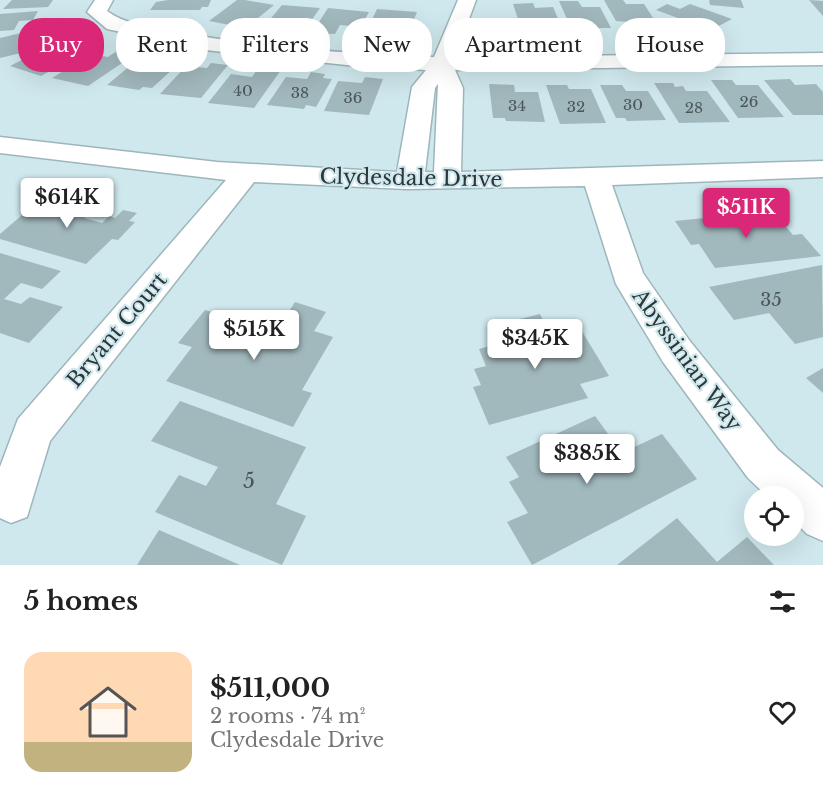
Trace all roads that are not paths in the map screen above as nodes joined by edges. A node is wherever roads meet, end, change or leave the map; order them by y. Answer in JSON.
{"nodes":[{"id":1,"x":104,"y":0,"type":"edge"},
{"id":2,"x":467,"y":0,"type":"edge"},
{"id":3,"x":823,"y":59,"type":"edge"},
{"id":4,"x":442,"y":63,"type":"junction"},
{"id":5,"x":0,"y":145,"type":"edge"},
{"id":6,"x":823,"y":169,"type":"edge"},
{"id":7,"x":247,"y":173,"type":"junction"},
{"id":8,"x":595,"y":175,"type":"junction"},
{"id":9,"x":410,"y":179,"type":"junction"},
{"id":10,"x":447,"y":179,"type":"junction"},
{"id":11,"x":11,"y":501,"type":"dead end"},
{"id":12,"x":823,"y":518,"type":"edge"}],
"edges":[{"from":1,"to":4,"type":"street"},
{"from":2,"to":4,"type":"street"},
{"from":3,"to":4,"type":"street"},
{"from":4,"to":9,"type":"street"},
{"from":4,"to":10,"type":"street"},
{"from":5,"to":7,"type":"street","name":"Clydesdale Drive"},
{"from":6,"to":8,"type":"street","name":"Clydesdale Drive"},
{"from":7,"to":9,"type":"street","name":"Clydesdale Drive"},
{"from":7,"to":11,"type":"street","name":"Bryant Court"},
{"from":8,"to":10,"type":"street","name":"Clydesdale Drive"},
{"from":8,"to":12,"type":"street","name":"Abyssinian Way"},
{"from":9,"to":10,"type":"street","name":"Clydesdale Drive"}]}
